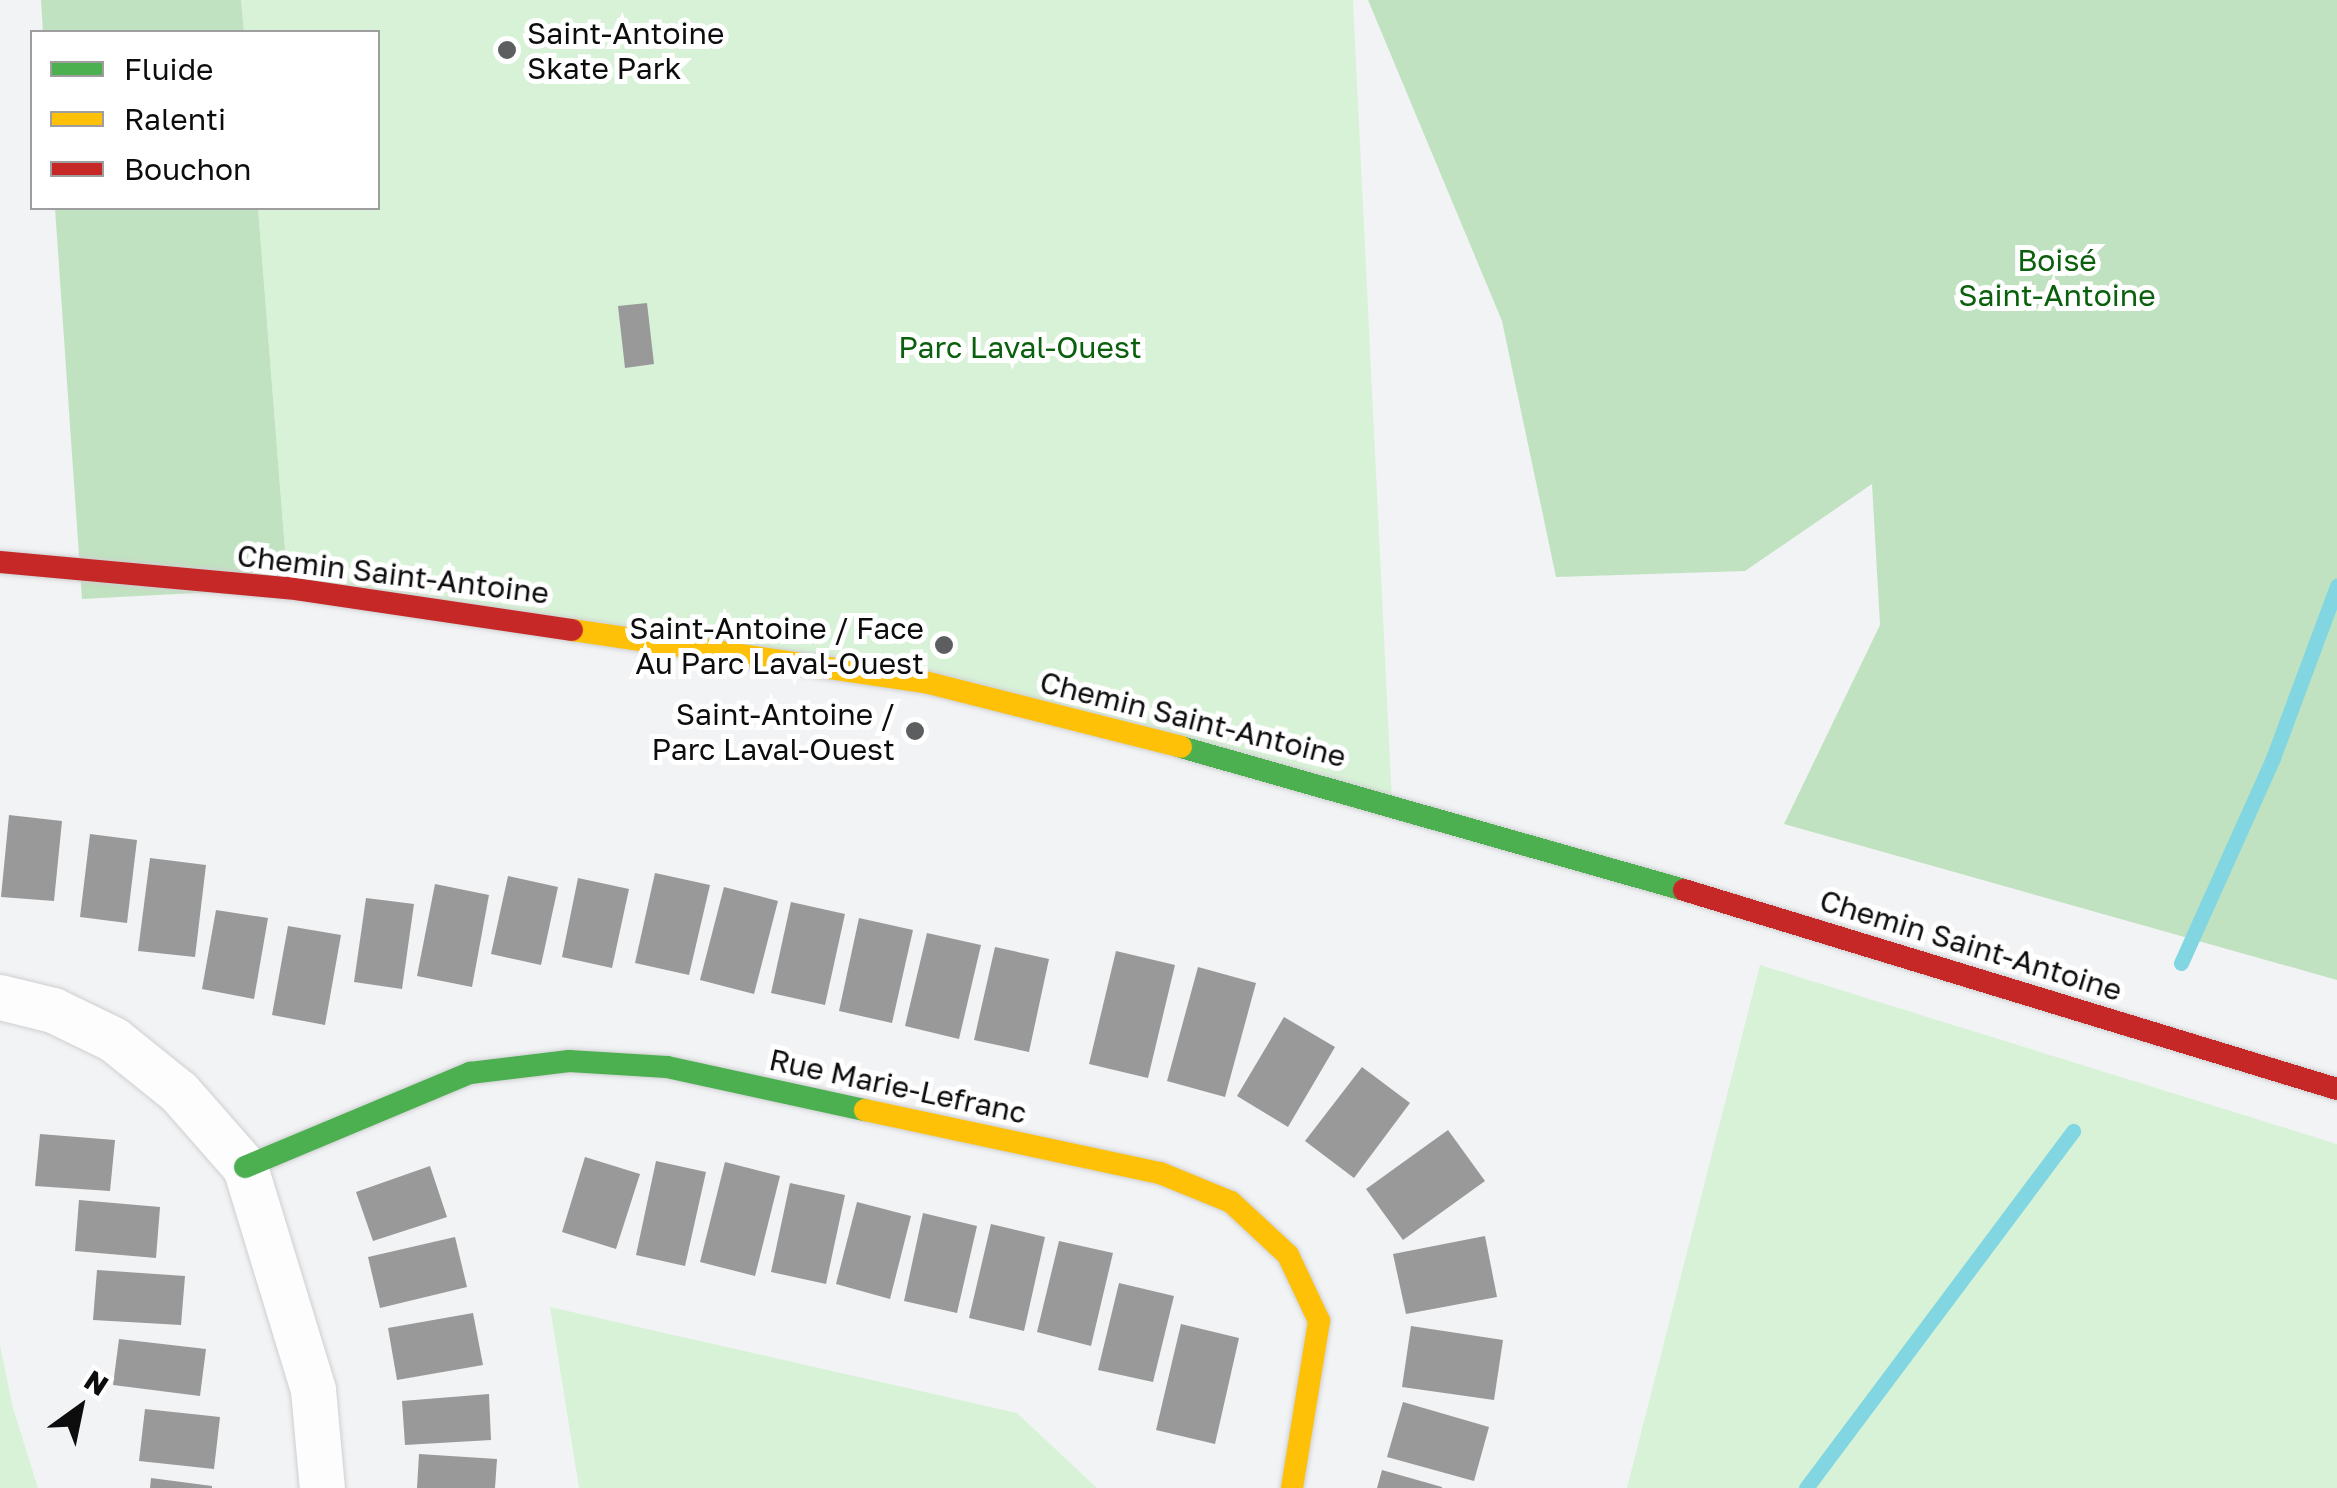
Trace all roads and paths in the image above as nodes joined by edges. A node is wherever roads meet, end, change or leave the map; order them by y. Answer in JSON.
{"nodes":[{"id":1,"x":0,"y":562,"type":"edge"},
{"id":2,"x":0,"y":998,"type":"edge"},
{"id":3,"x":2337,"y":1089,"type":"edge"},
{"id":4,"x":245,"y":1167,"type":"junction"},
{"id":5,"x":322,"y":1488,"type":"edge"},
{"id":6,"x":1292,"y":1488,"type":"edge"}],
"edges":[{"from":1,"to":3,"type":"street","name":"Chemin Saint-Antoine"},
{"from":2,"to":4,"type":"street"},
{"from":4,"to":5,"type":"street"},
{"from":4,"to":6,"type":"street","name":"Rue Marie-Lefranc"}]}
